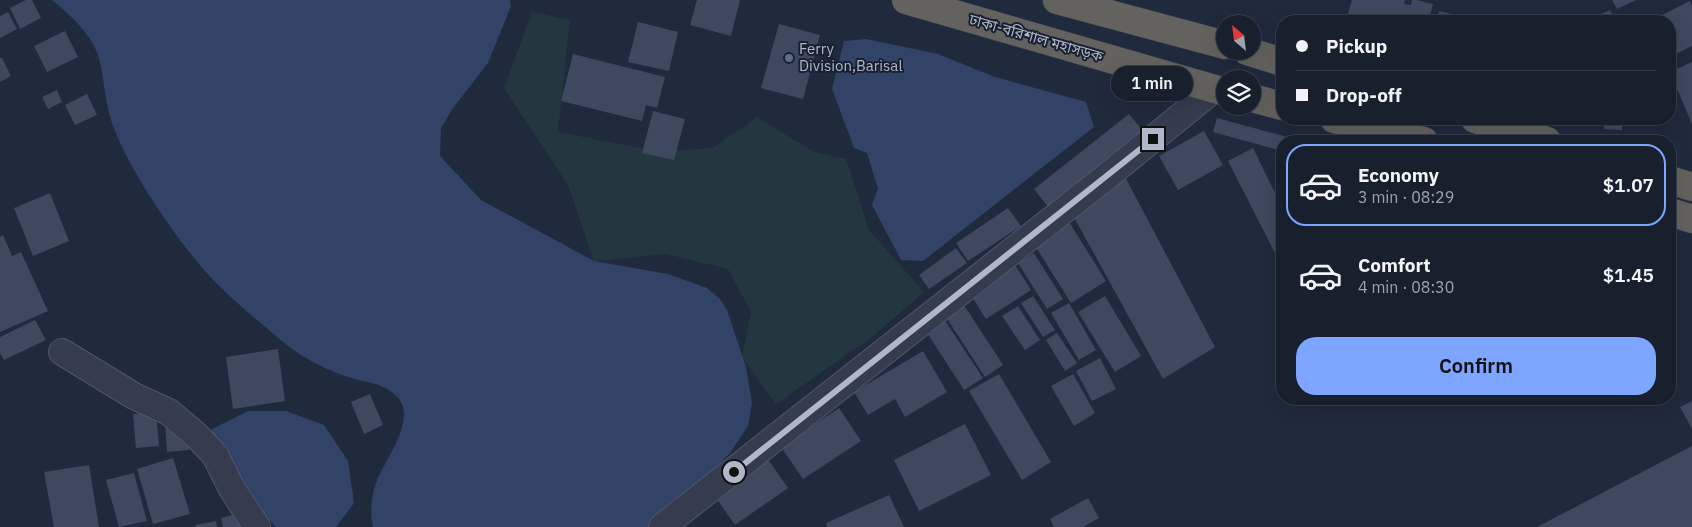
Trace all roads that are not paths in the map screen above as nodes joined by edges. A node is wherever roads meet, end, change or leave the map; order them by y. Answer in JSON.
{"nodes":[{"id":1,"x":906,"y":0,"type":"edge"},
{"id":2,"x":1058,"y":0,"type":"edge"},
{"id":3,"x":1216,"y":43,"type":"edge"},
{"id":4,"x":1261,"y":55,"type":"edge"},
{"id":5,"x":1276,"y":60,"type":"edge"},
{"id":6,"x":1216,"y":89,"type":"edge"},
{"id":7,"x":1216,"y":93,"type":"edge"},
{"id":8,"x":1261,"y":100,"type":"edge"},
{"id":9,"x":1276,"y":104,"type":"edge"},
{"id":10,"x":1359,"y":125,"type":"edge"},
{"id":11,"x":1495,"y":125,"type":"edge"},
{"id":12,"x":1399,"y":135,"type":"edge"},
{"id":13,"x":1527,"y":135,"type":"edge"},
{"id":14,"x":1676,"y":182,"type":"edge"},
{"id":15,"x":1692,"y":187,"type":"edge"},
{"id":16,"x":1676,"y":214,"type":"edge"},
{"id":17,"x":1692,"y":220,"type":"edge"},
{"id":18,"x":62,"y":352,"type":"dead end"},
{"id":19,"x":257,"y":527,"type":"edge"},
{"id":20,"x":662,"y":527,"type":"edge"}],
"edges":[{"from":1,"to":6,"type":"highway","name":"ঢাকা-বরিশাল মহাসড়ক"},
{"from":2,"to":3,"type":"highway"},
{"from":4,"to":5,"type":"highway"},
{"from":7,"to":20,"type":"street"},
{"from":8,"to":9,"type":"highway"},
{"from":10,"to":12,"type":"highway"},
{"from":11,"to":13,"type":"highway"},
{"from":14,"to":15,"type":"highway"},
{"from":16,"to":17,"type":"highway"},
{"from":18,"to":19,"type":"street"}]}
